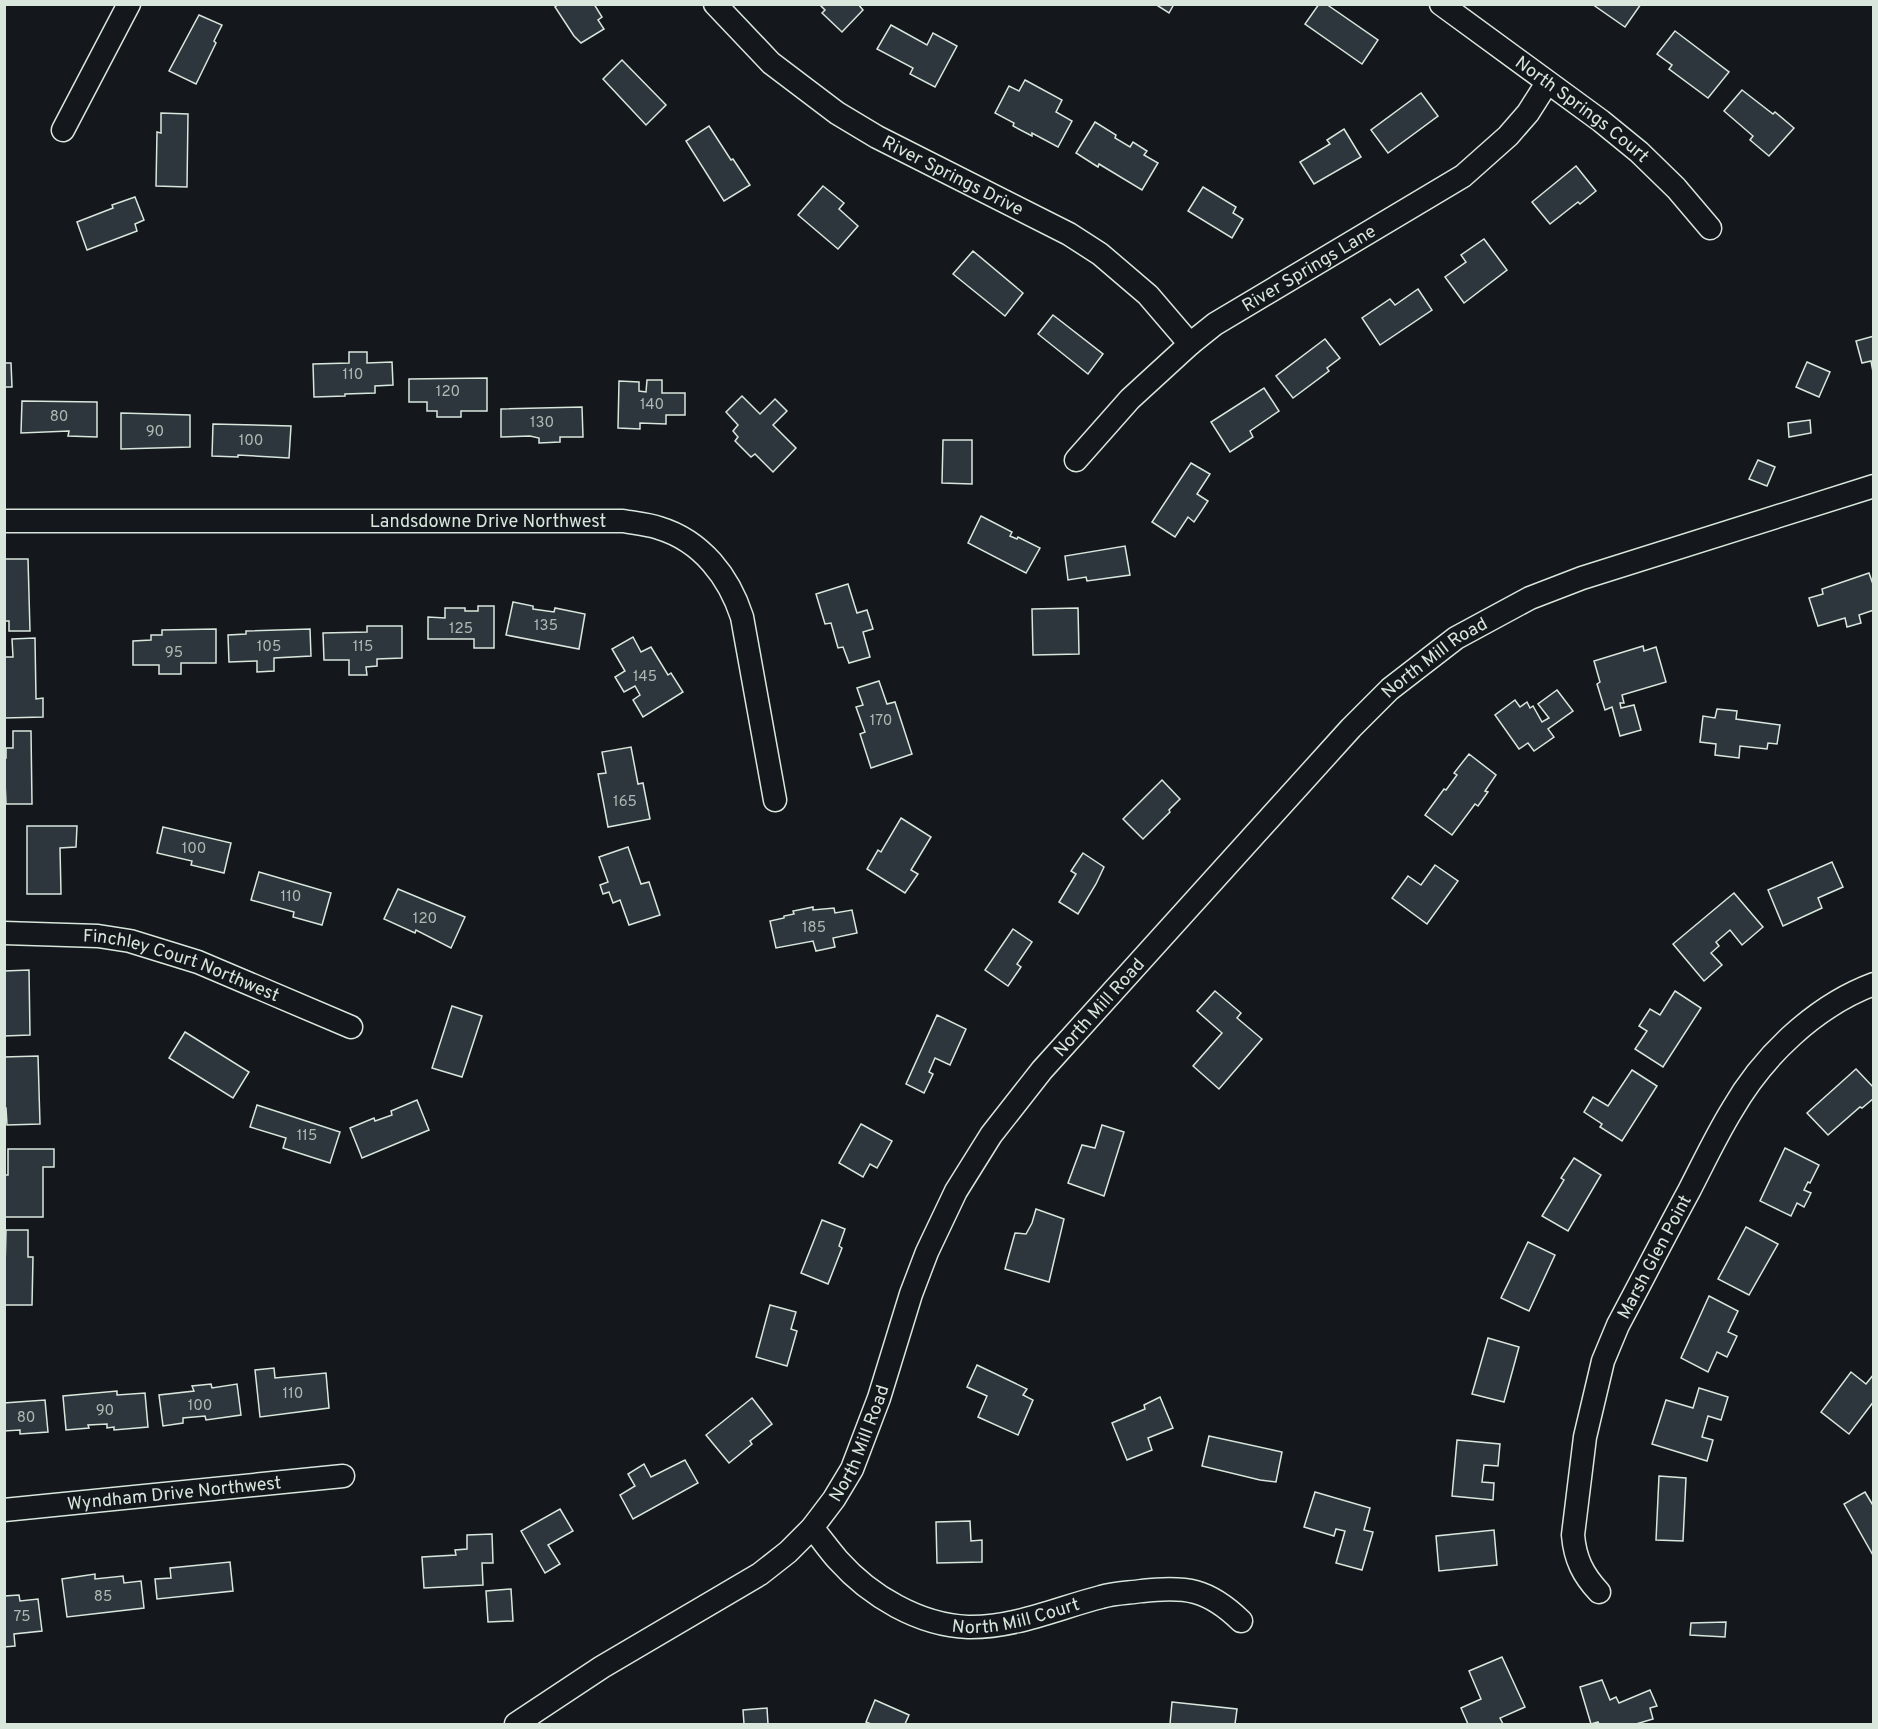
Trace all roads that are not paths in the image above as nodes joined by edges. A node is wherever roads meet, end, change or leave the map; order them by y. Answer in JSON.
{"nodes":[{"id":1,"x":129,"y":4,"type":"edge"},
{"id":2,"x":715,"y":4,"type":"edge"},
{"id":3,"x":1441,"y":4,"type":"edge"},
{"id":4,"x":1547,"y":83,"type":"junction"},
{"id":5,"x":63,"y":130,"type":"dead end"},
{"id":6,"x":1710,"y":228,"type":"dead end"},
{"id":7,"x":1190,"y":344,"type":"junction"},
{"id":8,"x":1076,"y":460,"type":"dead end"},
{"id":9,"x":1874,"y":486,"type":"edge"},
{"id":10,"x":4,"y":521,"type":"edge"},
{"id":11,"x":775,"y":800,"type":"dead end"},
{"id":12,"x":4,"y":933,"type":"edge"},
{"id":13,"x":1874,"y":984,"type":"edge"},
{"id":14,"x":351,"y":1027,"type":"dead end"},
{"id":15,"x":343,"y":1476,"type":"dead end"},
{"id":16,"x":4,"y":1510,"type":"edge"},
{"id":17,"x":812,"y":1528,"type":"junction"},
{"id":18,"x":1599,"y":1592,"type":"dead end"},
{"id":19,"x":1241,"y":1621,"type":"dead end"},
{"id":20,"x":516,"y":1725,"type":"edge"}],
"edges":[{"from":1,"to":5,"type":"street"},
{"from":2,"to":7,"type":"street","name":"River Springs Drive"},
{"from":3,"to":4,"type":"street","name":"North Springs Court"},
{"from":4,"to":6,"type":"street","name":"North Springs Court"},
{"from":4,"to":7,"type":"street","name":"River Springs Lane"},
{"from":7,"to":8,"type":"street","name":"River Springs Lane"},
{"from":9,"to":17,"type":"street","name":"North Mill Road"},
{"from":10,"to":11,"type":"street","name":"Landsdowne Drive Northwest"},
{"from":12,"to":14,"type":"street","name":"Finchley Court Northwest"},
{"from":13,"to":18,"type":"street","name":"Marsh Glen Point"},
{"from":15,"to":16,"type":"street","name":"Wyndham Drive Northwest"},
{"from":17,"to":19,"type":"street","name":"North Mill Court"},
{"from":17,"to":20,"type":"street","name":"North Mill Road"}]}
